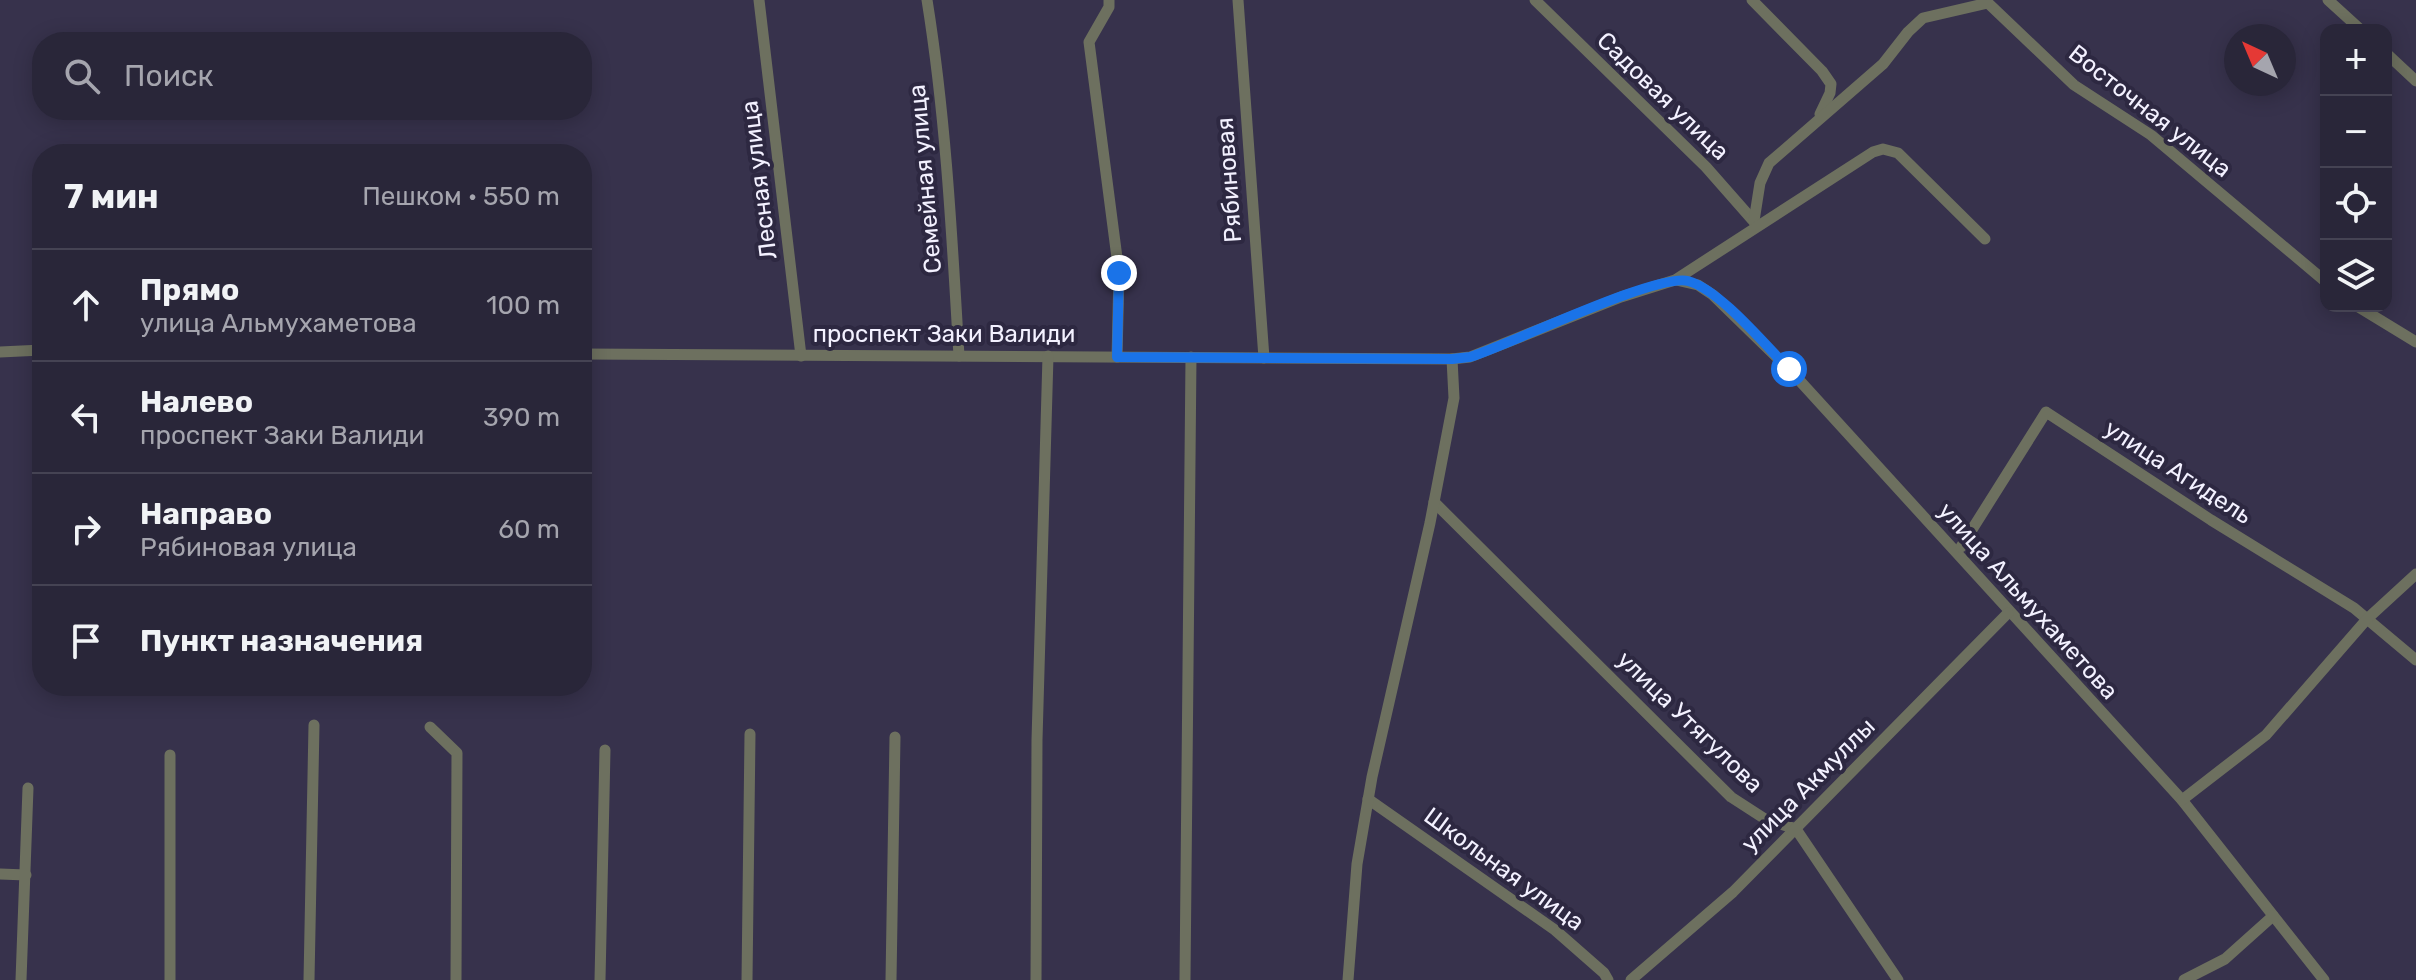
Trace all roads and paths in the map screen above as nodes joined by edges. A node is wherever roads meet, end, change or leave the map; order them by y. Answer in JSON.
{"nodes":[{"id":1,"x":759,"y":0,"type":"edge"},
{"id":2,"x":927,"y":0,"type":"edge"},
{"id":3,"x":1109,"y":0,"type":"edge"},
{"id":4,"x":1238,"y":0,"type":"edge"},
{"id":5,"x":1535,"y":0,"type":"edge"},
{"id":6,"x":1752,"y":0,"type":"edge"},
{"id":7,"x":2328,"y":0,"type":"edge"},
{"id":8,"x":2354,"y":24,"type":"edge"},
{"id":9,"x":2392,"y":59,"type":"edge"},
{"id":10,"x":2416,"y":81,"type":"edge"},
{"id":11,"x":1817,"y":119,"type":"junction"},
{"id":12,"x":1756,"y":224,"type":"junction"},
{"id":13,"x":1985,"y":239,"type":"dead end"},
{"id":14,"x":2320,"y":277,"type":"edge"},
{"id":15,"x":1675,"y":280,"type":"junction"},
{"id":16,"x":2367,"y":312,"type":"edge"},
{"id":17,"x":2416,"y":342,"type":"edge"},
{"id":18,"x":32,"y":350,"type":"edge"},
{"id":19,"x":0,"y":352,"type":"edge"},
{"id":20,"x":592,"y":354,"type":"edge"},
{"id":21,"x":801,"y":356,"type":"junction"},
{"id":22,"x":959,"y":356,"type":"junction"},
{"id":23,"x":1048,"y":356,"type":"junction"},
{"id":24,"x":1117,"y":357,"type":"junction"},
{"id":25,"x":1191,"y":357,"type":"junction"},
{"id":26,"x":1264,"y":358,"type":"junction"},
{"id":27,"x":1452,"y":359,"type":"junction"},
{"id":28,"x":1434,"y":502,"type":"junction"},
{"id":29,"x":1961,"y":547,"type":"dead end"},
{"id":30,"x":2416,"y":574,"type":"edge"},
{"id":31,"x":2008,"y":613,"type":"junction"},
{"id":32,"x":2367,"y":619,"type":"junction"},
{"id":33,"x":2416,"y":660,"type":"edge"},
{"id":34,"x":314,"y":725,"type":"dead end"},
{"id":35,"x":430,"y":727,"type":"dead end"},
{"id":36,"x":750,"y":734,"type":"dead end"},
{"id":37,"x":895,"y":737,"type":"dead end"},
{"id":38,"x":605,"y":750,"type":"dead end"},
{"id":39,"x":170,"y":755,"type":"dead end"},
{"id":40,"x":28,"y":788,"type":"dead end"},
{"id":41,"x":1368,"y":799,"type":"junction"},
{"id":42,"x":2182,"y":800,"type":"junction"},
{"id":43,"x":1796,"y":829,"type":"junction"},
{"id":44,"x":0,"y":874,"type":"edge"},
{"id":45,"x":26,"y":875,"type":"junction"},
{"id":46,"x":2273,"y":916,"type":"junction"},
{"id":47,"x":21,"y":980,"type":"edge"},
{"id":48,"x":170,"y":980,"type":"edge"},
{"id":49,"x":309,"y":980,"type":"edge"},
{"id":50,"x":456,"y":980,"type":"edge"},
{"id":51,"x":600,"y":980,"type":"edge"},
{"id":52,"x":747,"y":980,"type":"edge"},
{"id":53,"x":891,"y":980,"type":"edge"},
{"id":54,"x":1036,"y":980,"type":"edge"},
{"id":55,"x":1185,"y":980,"type":"edge"},
{"id":56,"x":1348,"y":980,"type":"edge"},
{"id":57,"x":1608,"y":980,"type":"edge"},
{"id":58,"x":1631,"y":980,"type":"edge"},
{"id":59,"x":1898,"y":980,"type":"edge"},
{"id":60,"x":2184,"y":980,"type":"edge"},
{"id":61,"x":2324,"y":980,"type":"edge"}],
"edges":[{"from":1,"to":21,"type":"street","name":"Лесная улица"},
{"from":2,"to":22,"type":"street","name":"Семейная улица"},
{"from":3,"to":24,"type":"street"},
{"from":4,"to":26,"type":"street","name":"Рябиновая"},
{"from":5,"to":12,"type":"street","name":"Садовая улица"},
{"from":6,"to":11,"type":"street"},
{"from":7,"to":8,"type":"street"},
{"from":9,"to":10,"type":"street"},
{"from":11,"to":12,"type":"street"},
{"from":11,"to":14,"type":"street","name":"Восточная улица"},
{"from":12,"to":13,"type":"street","name":"проспект Заки Валиди"},
{"from":12,"to":15,"type":"street","name":"проспект Заки Валиди"},
{"from":15,"to":27,"type":"street","name":"проспект Заки Валиди"},
{"from":15,"to":31,"type":"street","name":"улица Альмухаметова"},
{"from":16,"to":17,"type":"street"},
{"from":18,"to":19,"type":"street"},
{"from":20,"to":21,"type":"street","name":"проспект Заки Валиди"},
{"from":21,"to":22,"type":"street","name":"проспект Заки Валиди"},
{"from":22,"to":23,"type":"street","name":"проспект Заки Валиди"},
{"from":23,"to":24,"type":"street","name":"проспект Заки Валиди"},
{"from":23,"to":54,"type":"street"},
{"from":24,"to":25,"type":"street","name":"проспект Заки Валиди"},
{"from":25,"to":26,"type":"street","name":"проспект Заки Валиди"},
{"from":25,"to":55,"type":"street"},
{"from":26,"to":27,"type":"street","name":"проспект Заки Валиди"},
{"from":27,"to":28,"type":"street"},
{"from":28,"to":41,"type":"street"},
{"from":28,"to":43,"type":"street","name":"улица Утягулова"},
{"from":29,"to":32,"type":"street","name":"улица Агидель"},
{"from":30,"to":32,"type":"street"},
{"from":31,"to":42,"type":"street","name":"улица Альмухаметова"},
{"from":31,"to":43,"type":"street","name":"улица Акмуллы"},
{"from":32,"to":33,"type":"street","name":"улица Агидель"},
{"from":32,"to":42,"type":"street"},
{"from":34,"to":49,"type":"street"},
{"from":35,"to":50,"type":"street"},
{"from":36,"to":52,"type":"street"},
{"from":37,"to":53,"type":"street"},
{"from":38,"to":51,"type":"street"},
{"from":39,"to":48,"type":"street"},
{"from":40,"to":45,"type":"street"},
{"from":41,"to":56,"type":"street"},
{"from":41,"to":57,"type":"street","name":"Школьная улица"},
{"from":42,"to":46,"type":"street","name":"улица Альмухаметова"},
{"from":43,"to":58,"type":"street","name":"улица Акмуллы"},
{"from":43,"to":59,"type":"street"},
{"from":44,"to":45,"type":"street"},
{"from":45,"to":47,"type":"street"},
{"from":46,"to":60,"type":"street"},
{"from":46,"to":61,"type":"street","name":"улица Альмухаметова"}]}
